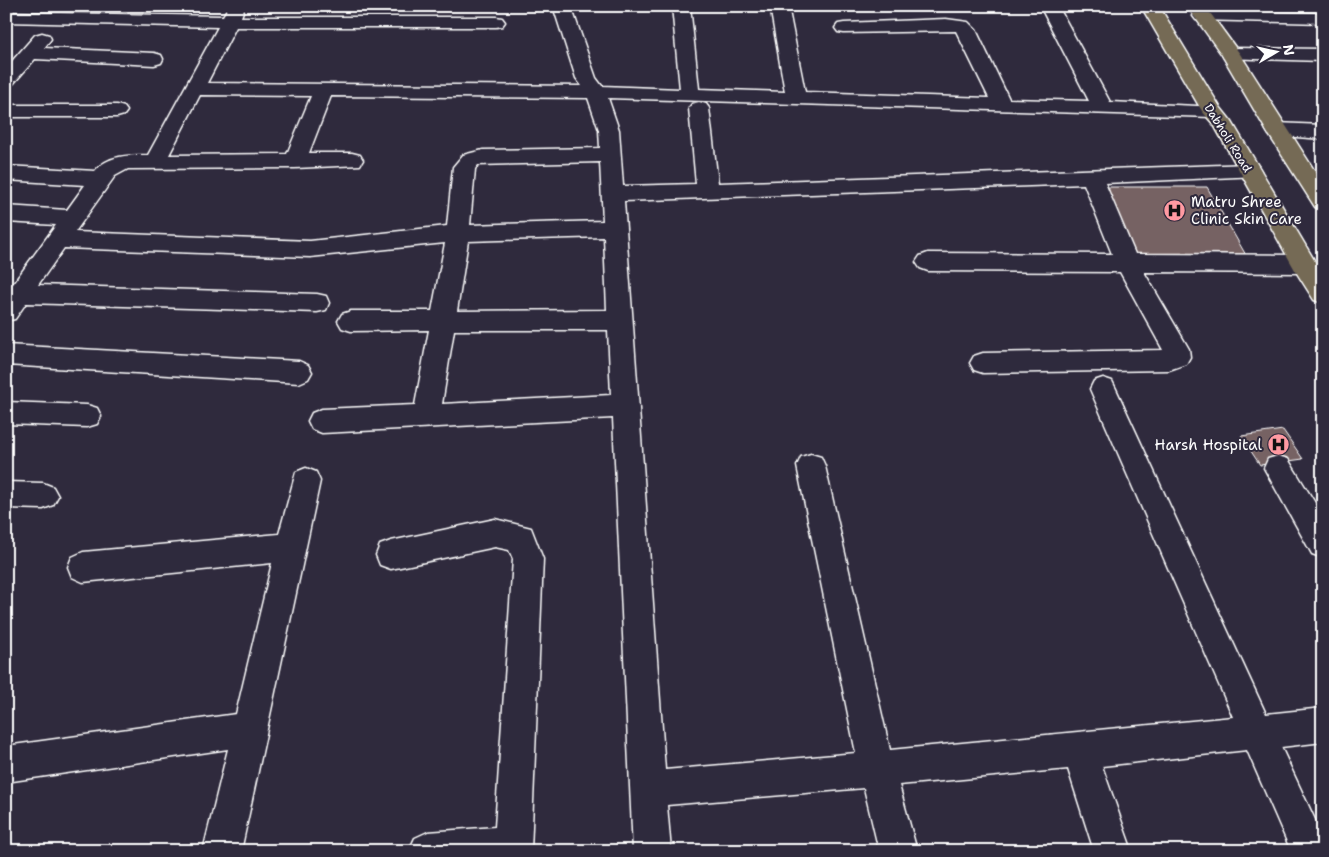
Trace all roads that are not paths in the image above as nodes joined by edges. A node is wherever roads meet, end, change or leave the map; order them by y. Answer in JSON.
{"nodes":[{"id":1,"x":562,"y":6,"type":"edge"},
{"id":2,"x":681,"y":6,"type":"edge"},
{"id":3,"x":779,"y":6,"type":"edge"},
{"id":4,"x":1049,"y":6,"type":"edge"},
{"id":5,"x":1150,"y":6,"type":"edge"},
{"id":6,"x":1199,"y":11,"type":"edge"},
{"id":7,"x":66,"y":12,"type":"edge"},
{"id":8,"x":233,"y":14,"type":"edge"},
{"id":9,"x":6,"y":17,"type":"edge"},
{"id":10,"x":1323,"y":18,"type":"edge"},
{"id":11,"x":496,"y":22,"type":"dead end"},
{"id":12,"x":844,"y":28,"type":"dead end"},
{"id":13,"x":16,"y":54,"type":"edge"},
{"id":14,"x":1232,"y":54,"type":"junction"},
{"id":15,"x":1323,"y":55,"type":"edge"},
{"id":16,"x":154,"y":59,"type":"dead end"},
{"id":17,"x":6,"y":80,"type":"edge"},
{"id":18,"x":193,"y":89,"type":"junction"},
{"id":19,"x":324,"y":89,"type":"junction"},
{"id":20,"x":596,"y":92,"type":"junction"},
{"id":21,"x":796,"y":98,"type":"junction"},
{"id":22,"x":694,"y":102,"type":"junction"},
{"id":23,"x":1002,"y":104,"type":"junction"},
{"id":24,"x":1103,"y":108,"type":"junction"},
{"id":25,"x":6,"y":111,"type":"edge"},
{"id":26,"x":1212,"y":111,"type":"junction"},
{"id":27,"x":116,"y":112,"type":"dead end"},
{"id":28,"x":1276,"y":130,"type":"junction"},
{"id":29,"x":1323,"y":132,"type":"edge"},
{"id":30,"x":610,"y":155,"type":"junction"},
{"id":31,"x":352,"y":160,"type":"dead end"},
{"id":32,"x":155,"y":161,"type":"junction"},
{"id":33,"x":296,"y":161,"type":"junction"},
{"id":34,"x":1250,"y":171,"type":"junction"},
{"id":35,"x":6,"y":173,"type":"edge"},
{"id":36,"x":1091,"y":176,"type":"junction"},
{"id":37,"x":100,"y":179,"type":"junction"},
{"id":38,"x":708,"y":190,"type":"junction"},
{"id":39,"x":613,"y":194,"type":"junction"},
{"id":40,"x":1323,"y":202,"type":"edge"},
{"id":41,"x":6,"y":214,"type":"edge"},
{"id":42,"x":73,"y":218,"type":"junction"},
{"id":43,"x":615,"y":228,"type":"junction"},
{"id":44,"x":458,"y":233,"type":"junction"},
{"id":45,"x":58,"y":240,"type":"junction"},
{"id":46,"x":928,"y":262,"type":"dead end"},
{"id":47,"x":1303,"y":264,"type":"junction"},
{"id":48,"x":1128,"y":265,"type":"junction"},
{"id":49,"x":1323,"y":294,"type":"edge"},
{"id":50,"x":11,"y":299,"type":"edge"},
{"id":51,"x":317,"y":303,"type":"dead end"},
{"id":52,"x":443,"y":320,"type":"junction"},
{"id":53,"x":620,"y":320,"type":"junction"},
{"id":54,"x":351,"y":321,"type":"dead end"},
{"id":55,"x":6,"y":355,"type":"edge"},
{"id":56,"x":983,"y":364,"type":"dead end"},
{"id":57,"x":298,"y":372,"type":"dead end"},
{"id":58,"x":1103,"y":388,"type":"dead end"},
{"id":59,"x":626,"y":406,"type":"junction"},
{"id":60,"x":6,"y":413,"type":"edge"},
{"id":61,"x":427,"y":415,"type":"junction"},
{"id":62,"x":86,"y":416,"type":"dead end"},
{"id":63,"x":322,"y":421,"type":"dead end"},
{"id":64,"x":811,"y":466,"type":"dead end"},
{"id":65,"x":1278,"y":468,"type":"dead end"},
{"id":66,"x":306,"y":481,"type":"dead end"},
{"id":67,"x":6,"y":495,"type":"edge"},
{"id":68,"x":43,"y":496,"type":"dead end"},
{"id":69,"x":1323,"y":544,"type":"edge"},
{"id":70,"x":291,"y":547,"type":"junction"},
{"id":71,"x":391,"y":555,"type":"dead end"},
{"id":72,"x":84,"y":567,"type":"dead end"},
{"id":73,"x":1323,"y":725,"type":"edge"},
{"id":74,"x":250,"y":729,"type":"junction"},
{"id":75,"x":1255,"y":732,"type":"junction"},
{"id":76,"x":1079,"y":751,"type":"junction"},
{"id":77,"x":6,"y":764,"type":"edge"},
{"id":78,"x":877,"y":769,"type":"junction"},
{"id":79,"x":648,"y":789,"type":"junction"},
{"id":80,"x":512,"y":848,"type":"edge"},
{"id":81,"x":222,"y":851,"type":"edge"},
{"id":82,"x":428,"y":851,"type":"edge"},
{"id":83,"x":652,"y":851,"type":"edge"},
{"id":84,"x":898,"y":851,"type":"edge"},
{"id":85,"x":1113,"y":851,"type":"edge"},
{"id":86,"x":1310,"y":851,"type":"edge"}],
"edges":[{"from":1,"to":20,"type":"street"},
{"from":2,"to":22,"type":"street"},
{"from":3,"to":21,"type":"street"},
{"from":4,"to":24,"type":"street"},
{"from":5,"to":26,"type":"main road","name":"Dabholi Road"},
{"from":6,"to":10,"type":"street"},
{"from":6,"to":14,"type":"main road"},
{"from":7,"to":8,"type":"street"},
{"from":7,"to":9,"type":"street"},
{"from":7,"to":13,"type":"street"},
{"from":8,"to":11,"type":"street"},
{"from":8,"to":18,"type":"street"},
{"from":12,"to":23,"type":"street"},
{"from":13,"to":16,"type":"street"},
{"from":13,"to":17,"type":"street"},
{"from":14,"to":15,"type":"street"},
{"from":14,"to":28,"type":"main road"},
{"from":18,"to":19,"type":"street"},
{"from":18,"to":32,"type":"street"},
{"from":19,"to":20,"type":"street"},
{"from":19,"to":33,"type":"street"},
{"from":20,"to":22,"type":"street"},
{"from":20,"to":30,"type":"street"},
{"from":21,"to":22,"type":"street"},
{"from":21,"to":23,"type":"street"},
{"from":22,"to":38,"type":"street"},
{"from":23,"to":24,"type":"street"},
{"from":24,"to":26,"type":"street"},
{"from":25,"to":27,"type":"street"},
{"from":26,"to":34,"type":"main road","name":"Dabholi Road"},
{"from":28,"to":29,"type":"street"},
{"from":28,"to":40,"type":"main road"},
{"from":30,"to":39,"type":"street"},
{"from":30,"to":44,"type":"street"},
{"from":31,"to":33,"type":"street"},
{"from":32,"to":33,"type":"street"},
{"from":32,"to":37,"type":"street"},
{"from":34,"to":36,"type":"street"},
{"from":34,"to":47,"type":"main road","name":"Dabholi Road"},
{"from":35,"to":37,"type":"street"},
{"from":36,"to":38,"type":"street"},
{"from":36,"to":48,"type":"street"},
{"from":37,"to":42,"type":"street"},
{"from":38,"to":39,"type":"street"},
{"from":39,"to":43,"type":"street"},
{"from":41,"to":42,"type":"street"},
{"from":42,"to":45,"type":"street"},
{"from":43,"to":44,"type":"street"},
{"from":43,"to":53,"type":"street"},
{"from":44,"to":45,"type":"street"},
{"from":44,"to":52,"type":"street"},
{"from":45,"to":50,"type":"street"},
{"from":46,"to":48,"type":"street"},
{"from":47,"to":48,"type":"street"},
{"from":47,"to":49,"type":"main road","name":"Dabholi Road"},
{"from":48,"to":56,"type":"street"},
{"from":50,"to":51,"type":"street"},
{"from":52,"to":53,"type":"street"},
{"from":52,"to":54,"type":"street"},
{"from":52,"to":61,"type":"street"},
{"from":53,"to":59,"type":"street"},
{"from":55,"to":57,"type":"street"},
{"from":58,"to":75,"type":"street"},
{"from":59,"to":61,"type":"street"},
{"from":59,"to":79,"type":"street"},
{"from":60,"to":62,"type":"street"},
{"from":61,"to":63,"type":"street"},
{"from":64,"to":78,"type":"street"},
{"from":65,"to":69,"type":"street"},
{"from":66,"to":70,"type":"street"},
{"from":67,"to":68,"type":"street"},
{"from":70,"to":72,"type":"street"},
{"from":70,"to":74,"type":"street"},
{"from":71,"to":80,"type":"street"},
{"from":73,"to":75,"type":"street"},
{"from":74,"to":77,"type":"street"},
{"from":74,"to":81,"type":"street"},
{"from":75,"to":76,"type":"street"},
{"from":75,"to":86,"type":"street"},
{"from":76,"to":78,"type":"street"},
{"from":76,"to":85,"type":"street"},
{"from":78,"to":79,"type":"street"},
{"from":78,"to":84,"type":"street"},
{"from":79,"to":83,"type":"street"},
{"from":80,"to":82,"type":"street"}]}
